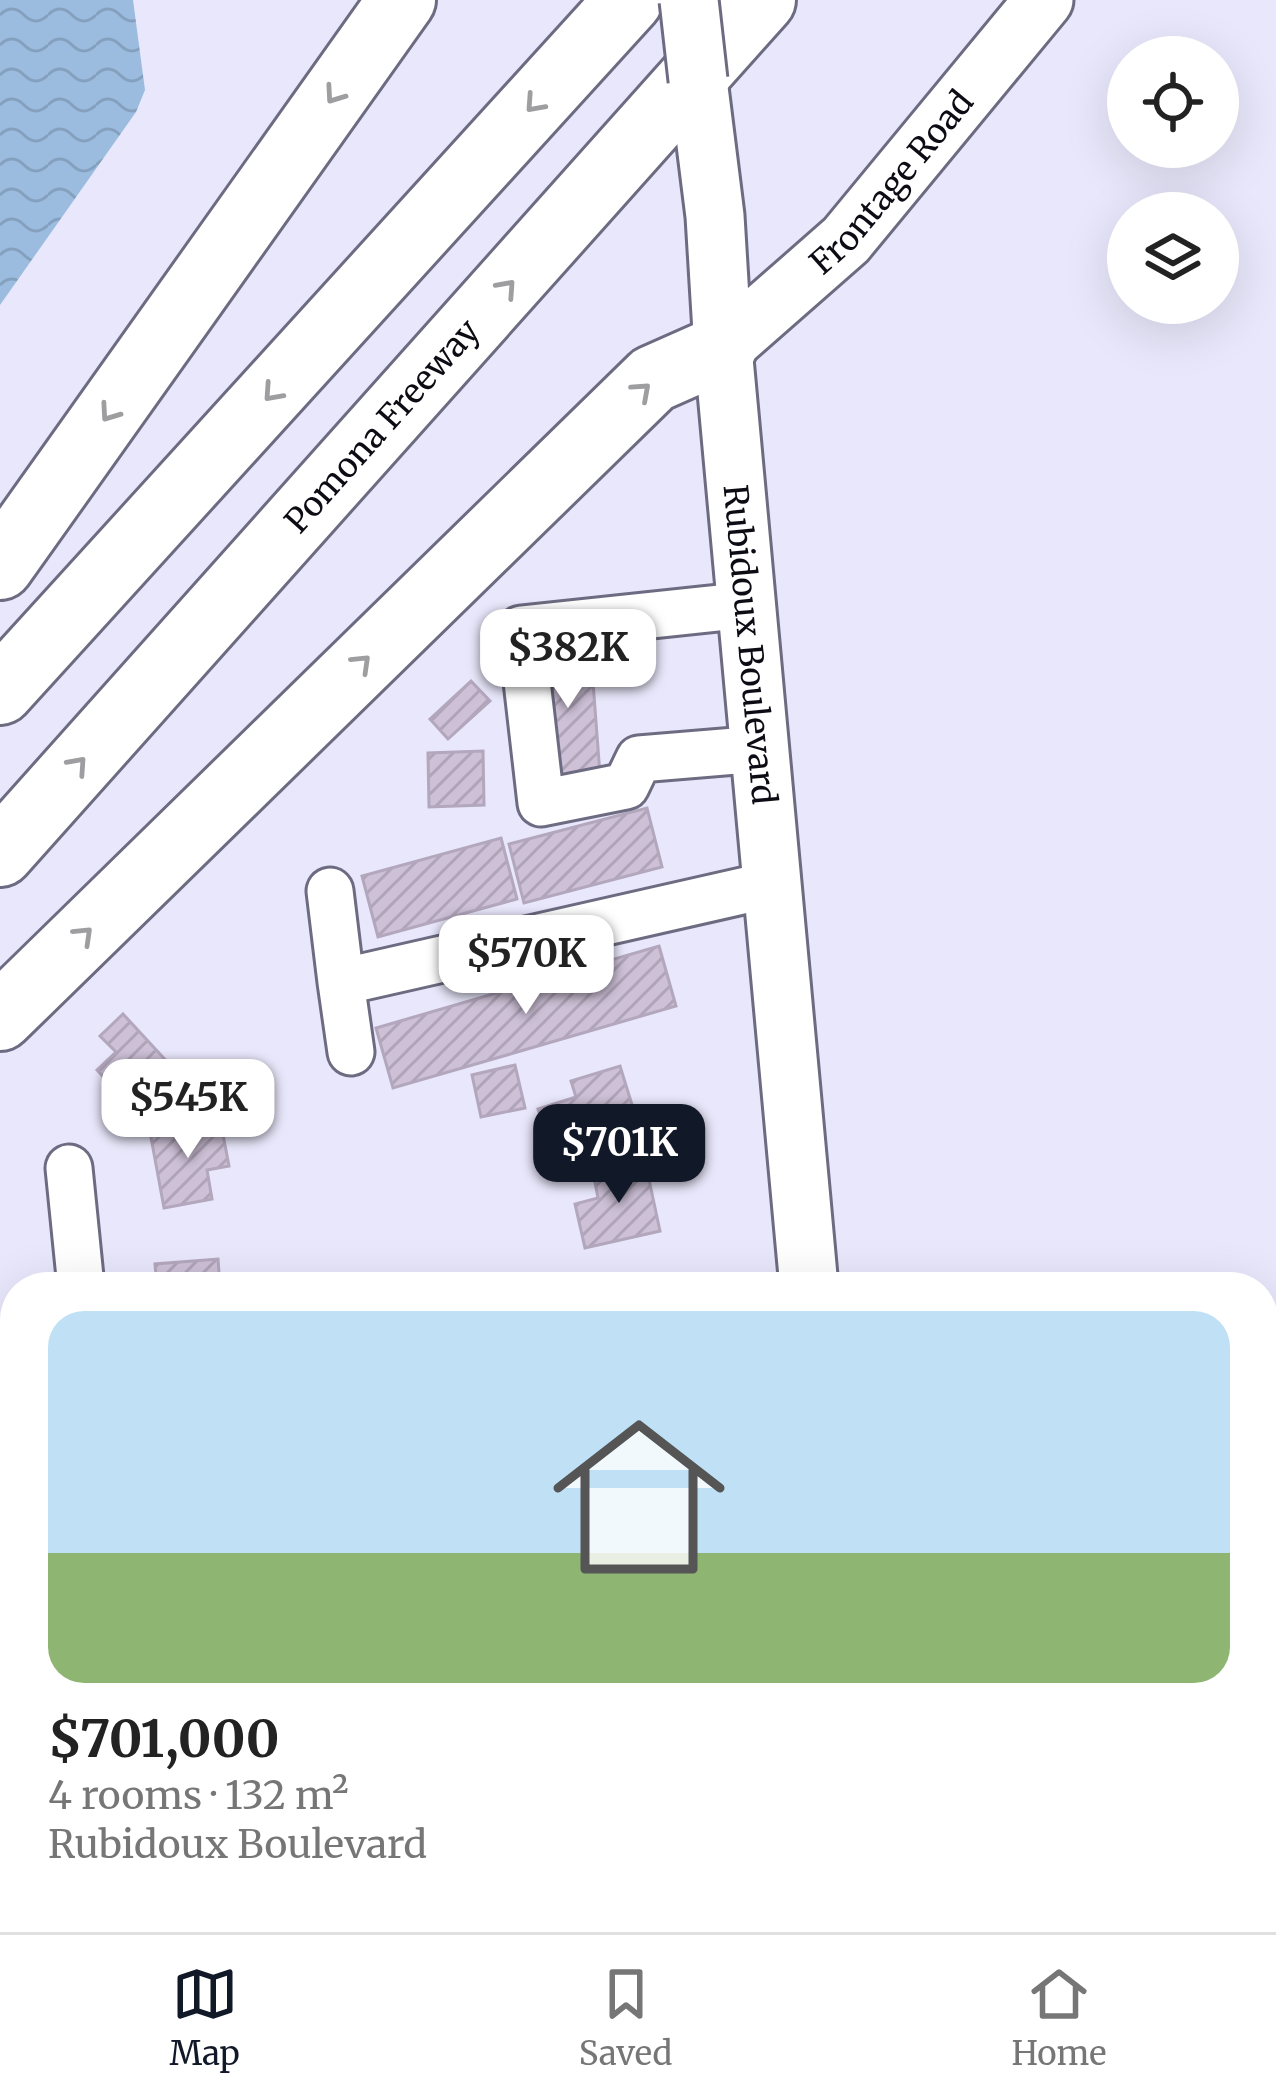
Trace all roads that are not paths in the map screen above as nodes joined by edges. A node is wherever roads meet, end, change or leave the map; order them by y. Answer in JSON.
{"nodes":[{"id":1,"x":402,"y":0,"type":"edge"},
{"id":2,"x":629,"y":0,"type":"edge"},
{"id":3,"x":689,"y":0,"type":"edge"},
{"id":4,"x":762,"y":0,"type":"edge"},
{"id":5,"x":1044,"y":0,"type":"edge"},
{"id":6,"x":723,"y":348,"type":"junction"},
{"id":7,"x":0,"y":566,"type":"edge"},
{"id":8,"x":747,"y":605,"type":"junction"},
{"id":9,"x":0,"y":691,"type":"edge"},
{"id":10,"x":760,"y":749,"type":"junction"},
{"id":11,"x":0,"y":853,"type":"edge"},
{"id":12,"x":772,"y":884,"type":"junction"},
{"id":13,"x":330,"y":891,"type":"dead end"},
{"id":14,"x":341,"y":982,"type":"junction"},
{"id":15,"x":0,"y":1017,"type":"edge"},
{"id":16,"x":351,"y":1052,"type":"dead end"},
{"id":17,"x":69,"y":1168,"type":"dead end"},
{"id":18,"x":79,"y":1272,"type":"edge"},
{"id":19,"x":808,"y":1272,"type":"edge"}],
"edges":[{"from":1,"to":7,"type":"highway","one_way":true},
{"from":2,"to":9,"type":"highway","one_way":true},
{"from":3,"to":6,"type":"main road","name":"Rubidoux Boulevard","bridge":true},
{"from":11,"to":4,"type":"highway","name":"Pomona Freeway","one_way":true},
{"from":5,"to":6,"type":"main road","name":"Frontage Road"},
{"from":6,"to":8,"type":"main road","name":"Rubidoux Boulevard"},
{"from":15,"to":6,"type":"highway","one_way":true},
{"from":8,"to":10,"type":"main road","name":"Rubidoux Boulevard"},
{"from":8,"to":10,"type":"street"},
{"from":10,"to":12,"type":"main road","name":"Rubidoux Boulevard"},
{"from":12,"to":14,"type":"street"},
{"from":12,"to":19,"type":"main road","name":"Rubidoux Boulevard"},
{"from":13,"to":14,"type":"street"},
{"from":14,"to":16,"type":"street"},
{"from":17,"to":18,"type":"street"}]}
